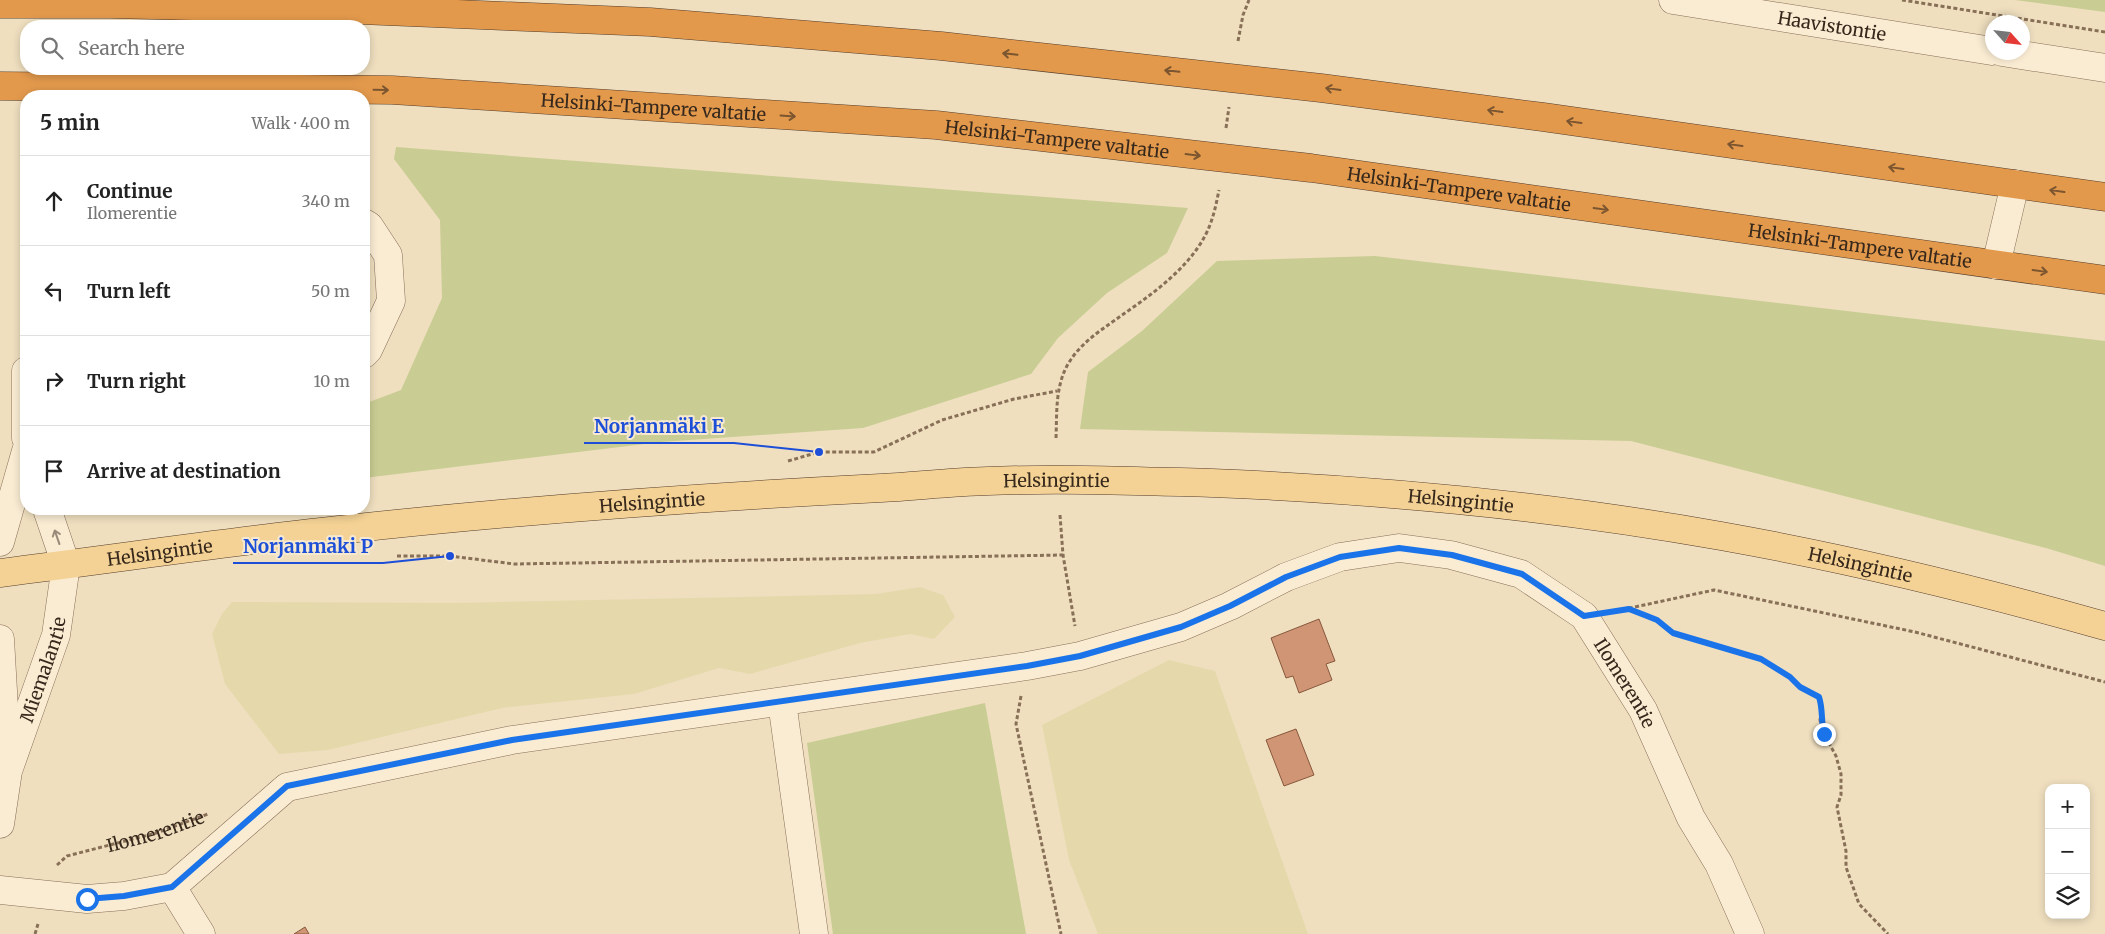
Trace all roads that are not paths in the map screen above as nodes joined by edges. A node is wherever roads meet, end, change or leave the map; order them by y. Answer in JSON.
{"nodes":[{"id":1,"x":1673,"y":0,"type":"edge"},
{"id":2,"x":0,"y":4,"type":"edge"},
{"id":3,"x":1985,"y":50,"type":"edge"},
{"id":4,"x":2030,"y":56,"type":"edge"},
{"id":5,"x":2105,"y":68,"type":"edge"},
{"id":6,"x":0,"y":86,"type":"edge"},
{"id":7,"x":2014,"y":184,"type":"junction"},
{"id":8,"x":2105,"y":197,"type":"edge"},
{"id":9,"x":370,"y":228,"type":"edge"},
{"id":10,"x":1996,"y":265,"type":"junction"},
{"id":11,"x":2105,"y":280,"type":"edge"},
{"id":12,"x":370,"y":346,"type":"edge"},
{"id":13,"x":20,"y":472,"type":"edge"},
{"id":14,"x":49,"y":515,"type":"edge"},
{"id":15,"x":0,"y":542,"type":"edge"},
{"id":16,"x":66,"y":565,"type":"junction"},
{"id":17,"x":0,"y":573,"type":"edge"},
{"id":18,"x":2105,"y":626,"type":"edge"},
{"id":19,"x":0,"y":639,"type":"edge"},
{"id":20,"x":782,"y":702,"type":"junction"},
{"id":21,"x":8,"y":771,"type":"junction"},
{"id":22,"x":0,"y":824,"type":"edge"},
{"id":23,"x":172,"y":887,"type":"junction"},
{"id":24,"x":0,"y":890,"type":"edge"},
{"id":25,"x":201,"y":934,"type":"edge"},
{"id":26,"x":814,"y":934,"type":"edge"},
{"id":27,"x":1750,"y":934,"type":"edge"}],
"edges":[{"from":1,"to":3,"type":"street","name":"Haavistontie"},
{"from":7,"to":2,"type":"highway","one_way":true},
{"from":4,"to":5,"type":"street"},
{"from":6,"to":10,"type":"highway","name":"Helsinki-Tampere valtatie","one_way":true},
{"from":8,"to":7,"type":"highway","one_way":true},
{"from":7,"to":10,"type":"street"},
{"from":9,"to":12,"type":"street"},
{"from":10,"to":11,"type":"highway","name":"Helsinki-Tampere valtatie","one_way":true},
{"from":13,"to":15,"type":"street"},
{"from":16,"to":14,"type":"street","one_way":true},
{"from":16,"to":17,"type":"main road","name":"Helsingintie"},
{"from":16,"to":18,"type":"main road","name":"Helsingintie"},
{"from":16,"to":21,"type":"street","name":"Miemalantie"},
{"from":19,"to":21,"type":"street","name":"Miemalantie"},
{"from":20,"to":23,"type":"street","name":"Ilomerentie"},
{"from":20,"to":26,"type":"street"},
{"from":20,"to":27,"type":"street","name":"Ilomerentie"},
{"from":21,"to":22,"type":"street","name":"Miemalantie"},
{"from":23,"to":24,"type":"street"},
{"from":23,"to":25,"type":"street"}]}
